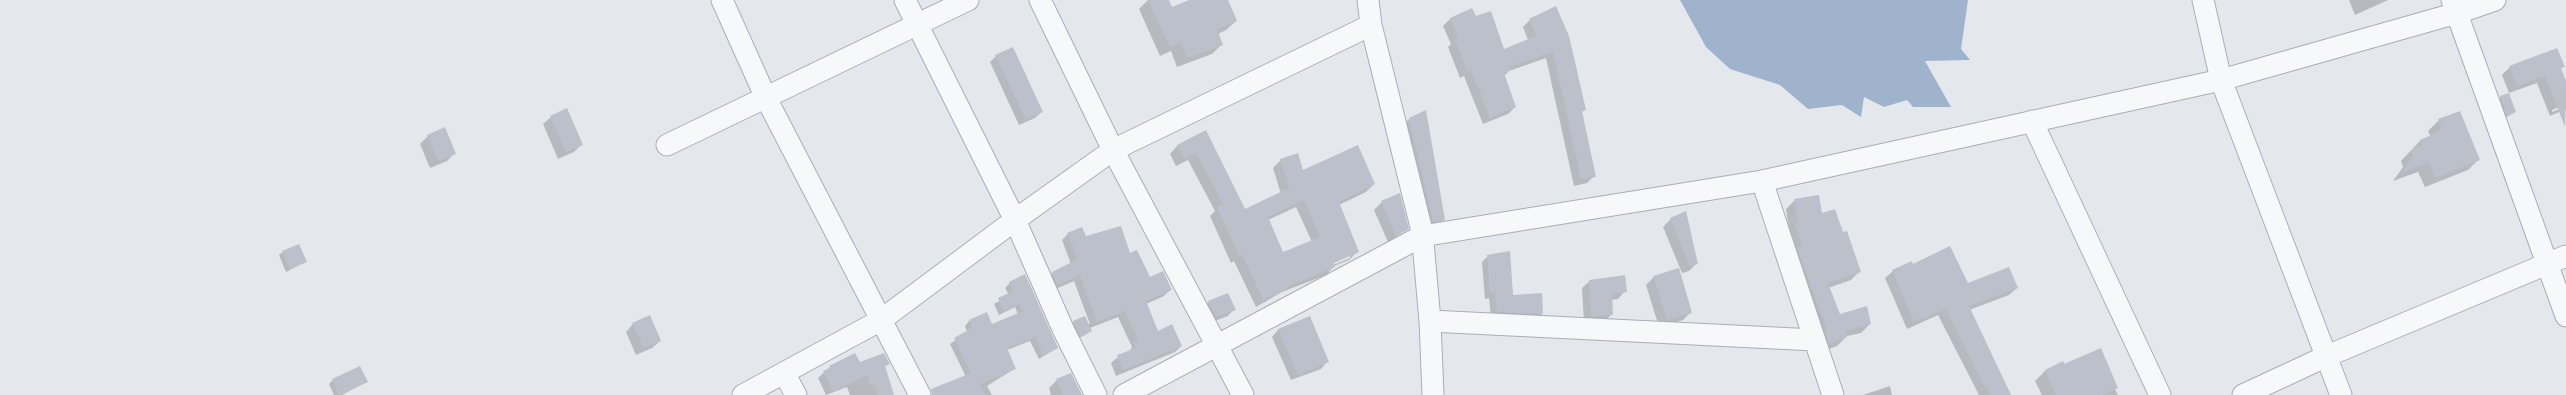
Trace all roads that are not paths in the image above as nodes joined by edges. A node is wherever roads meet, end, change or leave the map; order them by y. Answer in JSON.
{"nodes":[{"id":1,"x":722,"y":0,"type":"edge"},
{"id":2,"x":906,"y":0,"type":"edge"},
{"id":3,"x":968,"y":0,"type":"edge"},
{"id":4,"x":1040,"y":0,"type":"edge"},
{"id":5,"x":1368,"y":0,"type":"edge"},
{"id":6,"x":2203,"y":0,"type":"edge"},
{"id":7,"x":2495,"y":0,"type":"edge"},
{"id":8,"x":2455,"y":7,"type":"edge"},
{"id":9,"x":1371,"y":25,"type":"junction"},
{"id":10,"x":917,"y":26,"type":"junction"},
{"id":11,"x":2221,"y":80,"type":"junction"},
{"id":12,"x":766,"y":98,"type":"junction"},
{"id":13,"x":2032,"y":121,"type":"junction"},
{"id":14,"x":667,"y":145,"type":"dead end"},
{"id":15,"x":1113,"y":150,"type":"junction"},
{"id":16,"x":1762,"y":181,"type":"junction"},
{"id":17,"x":1014,"y":220,"type":"junction"},
{"id":18,"x":1422,"y":236,"type":"junction"},
{"id":19,"x":2566,"y":256,"type":"edge"},
{"id":20,"x":2546,"y":264,"type":"junction"},
{"id":21,"x":2566,"y":316,"type":"edge"},
{"id":22,"x":881,"y":320,"type":"junction"},
{"id":23,"x":1430,"y":321,"type":"junction"},
{"id":24,"x":1815,"y":340,"type":"junction"},
{"id":25,"x":1218,"y":344,"type":"junction"},
{"id":26,"x":2327,"y":356,"type":"junction"},
{"id":27,"x":784,"y":373,"type":"junction"},
{"id":28,"x":743,"y":395,"type":"edge"},
{"id":29,"x":796,"y":395,"type":"edge"},
{"id":30,"x":920,"y":395,"type":"edge"},
{"id":31,"x":1096,"y":395,"type":"edge"},
{"id":32,"x":1124,"y":395,"type":"edge"},
{"id":33,"x":1243,"y":395,"type":"edge"},
{"id":34,"x":1433,"y":395,"type":"edge"},
{"id":35,"x":1833,"y":395,"type":"edge"},
{"id":36,"x":2160,"y":395,"type":"edge"},
{"id":37,"x":2243,"y":395,"type":"edge"},
{"id":38,"x":2341,"y":395,"type":"edge"}],
"edges":[{"from":1,"to":12,"type":"street"},
{"from":2,"to":10,"type":"street"},
{"from":3,"to":10,"type":"street"},
{"from":4,"to":15,"type":"street"},
{"from":5,"to":9,"type":"street"},
{"from":6,"to":11,"type":"street"},
{"from":7,"to":8,"type":"street"},
{"from":8,"to":11,"type":"street"},
{"from":8,"to":20,"type":"street"},
{"from":9,"to":15,"type":"street"},
{"from":9,"to":18,"type":"street"},
{"from":10,"to":12,"type":"street"},
{"from":10,"to":17,"type":"street"},
{"from":11,"to":13,"type":"street"},
{"from":11,"to":26,"type":"street"},
{"from":12,"to":14,"type":"street"},
{"from":12,"to":22,"type":"street"},
{"from":13,"to":16,"type":"street"},
{"from":13,"to":36,"type":"street"},
{"from":15,"to":17,"type":"street"},
{"from":15,"to":25,"type":"street"},
{"from":16,"to":18,"type":"street"},
{"from":16,"to":24,"type":"street"},
{"from":17,"to":22,"type":"street"},
{"from":17,"to":31,"type":"street"},
{"from":18,"to":23,"type":"street"},
{"from":18,"to":25,"type":"street"},
{"from":19,"to":20,"type":"street"},
{"from":20,"to":21,"type":"street"},
{"from":20,"to":26,"type":"street"},
{"from":22,"to":27,"type":"street"},
{"from":22,"to":30,"type":"street"},
{"from":23,"to":24,"type":"street"},
{"from":23,"to":34,"type":"street"},
{"from":24,"to":35,"type":"street"},
{"from":25,"to":32,"type":"street"},
{"from":25,"to":33,"type":"street"},
{"from":26,"to":37,"type":"street"},
{"from":26,"to":38,"type":"street"},
{"from":27,"to":28,"type":"street"},
{"from":27,"to":29,"type":"street"}]}
